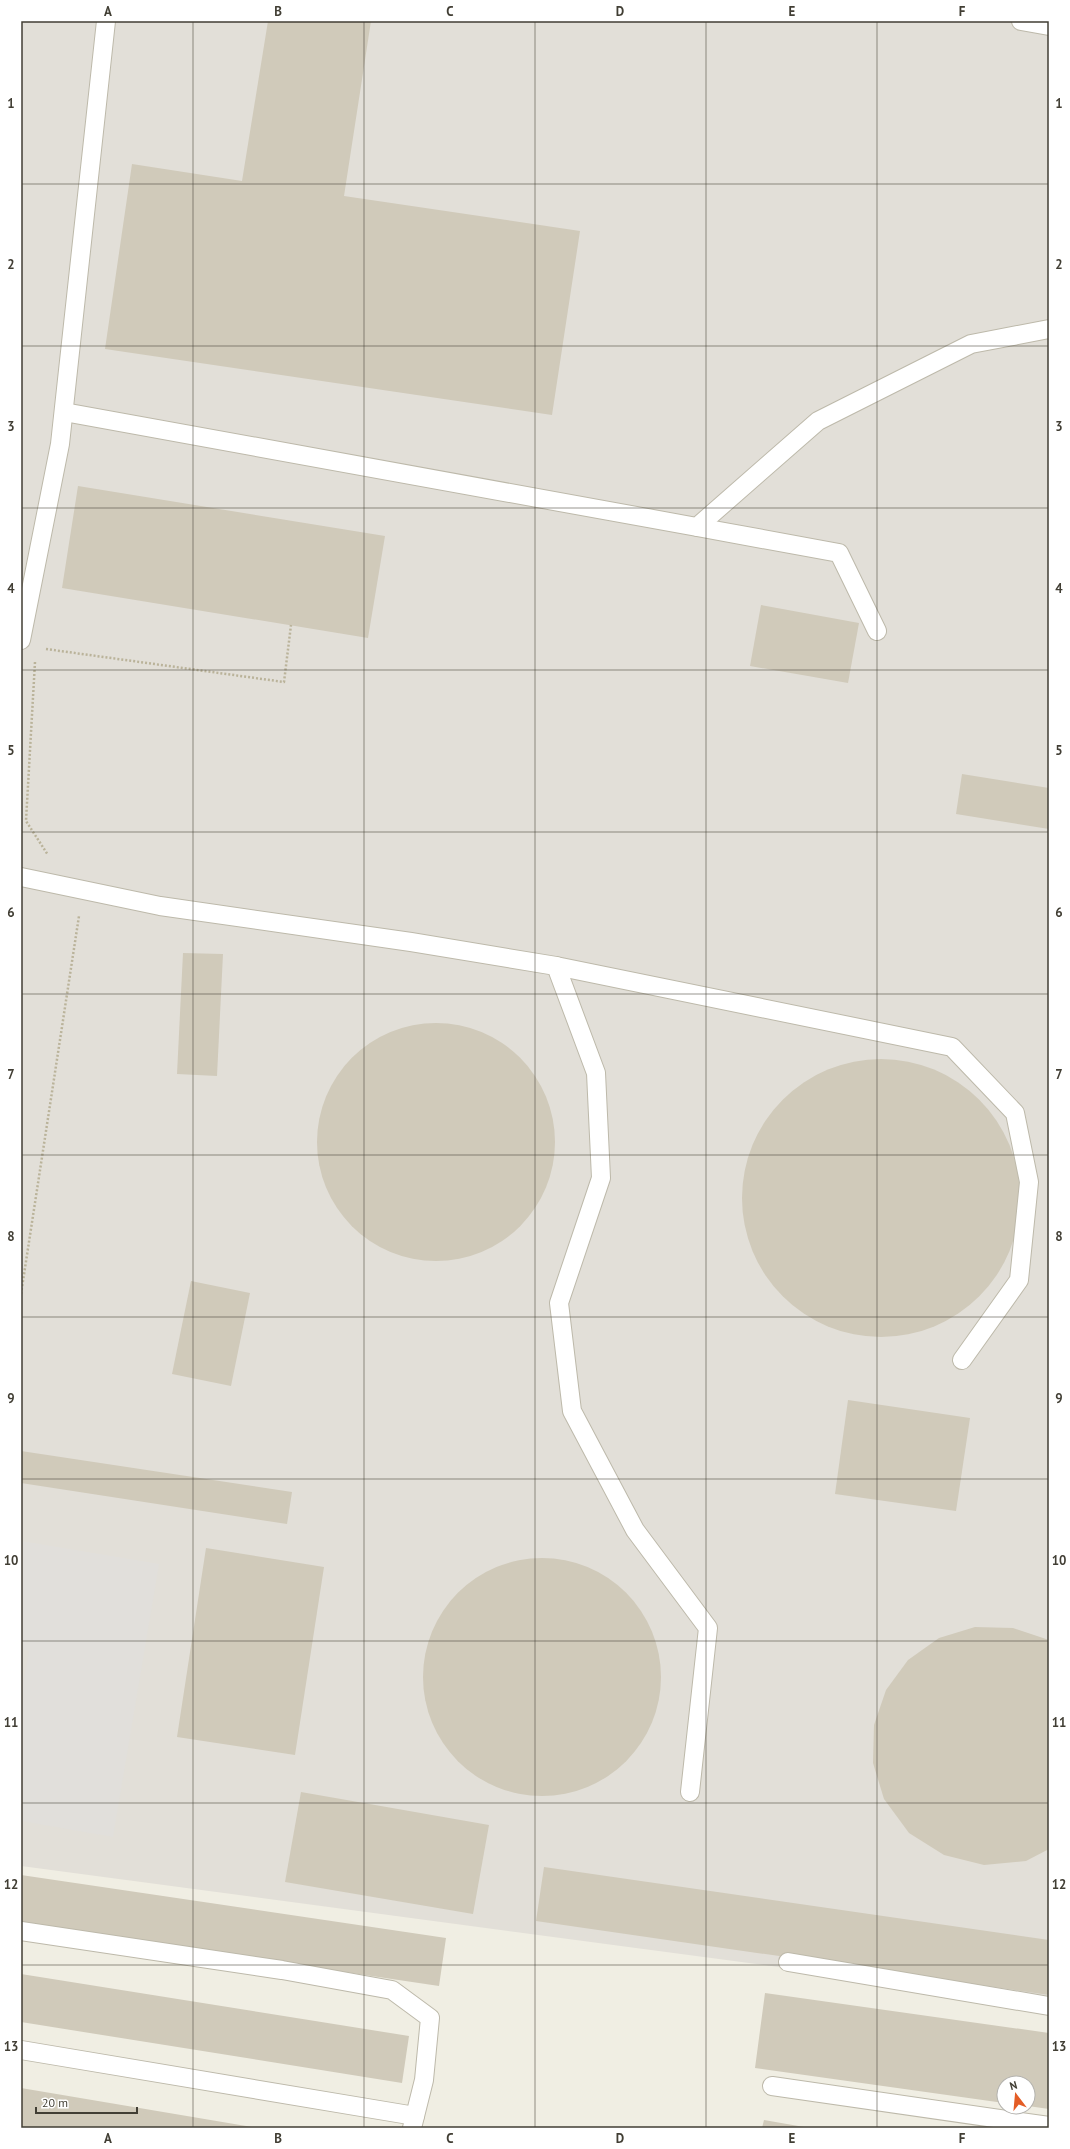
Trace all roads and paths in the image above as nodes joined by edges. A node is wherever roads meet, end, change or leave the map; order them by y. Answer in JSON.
{"nodes":[{"id":1,"x":106,"y":21,"type":"edge"},
{"id":2,"x":1020,"y":21,"type":"edge"},
{"id":3,"x":1049,"y":26,"type":"edge"},
{"id":4,"x":1049,"y":329,"type":"edge"},
{"id":5,"x":64,"y":412,"type":"junction"},
{"id":6,"x":696,"y":527,"type":"junction"},
{"id":7,"x":877,"y":631,"type":"dead end"},
{"id":8,"x":21,"y":640,"type":"edge"},
{"id":9,"x":21,"y":877,"type":"edge"},
{"id":10,"x":556,"y":966,"type":"junction"},
{"id":11,"x":962,"y":1360,"type":"dead end"},
{"id":12,"x":690,"y":1792,"type":"dead end"},
{"id":13,"x":21,"y":1932,"type":"edge"},
{"id":14,"x":788,"y":1962,"type":"dead end"},
{"id":15,"x":1049,"y":2006,"type":"edge"},
{"id":16,"x":21,"y":2050,"type":"edge"},
{"id":17,"x":772,"y":2086,"type":"dead end"},
{"id":18,"x":414,"y":2122,"type":"edge"},
{"id":19,"x":1049,"y":2126,"type":"edge"}],
"edges":[{"from":1,"to":5,"type":"lane"},
{"from":2,"to":3,"type":"lane"},
{"from":4,"to":6,"type":"lane"},
{"from":5,"to":6,"type":"lane"},
{"from":5,"to":8,"type":"lane"},
{"from":6,"to":7,"type":"lane"},
{"from":9,"to":10,"type":"lane"},
{"from":10,"to":11,"type":"lane"},
{"from":10,"to":12,"type":"lane"},
{"from":13,"to":18,"type":"lane"},
{"from":14,"to":15,"type":"lane"},
{"from":16,"to":18,"type":"lane"},
{"from":17,"to":19,"type":"lane"}]}
